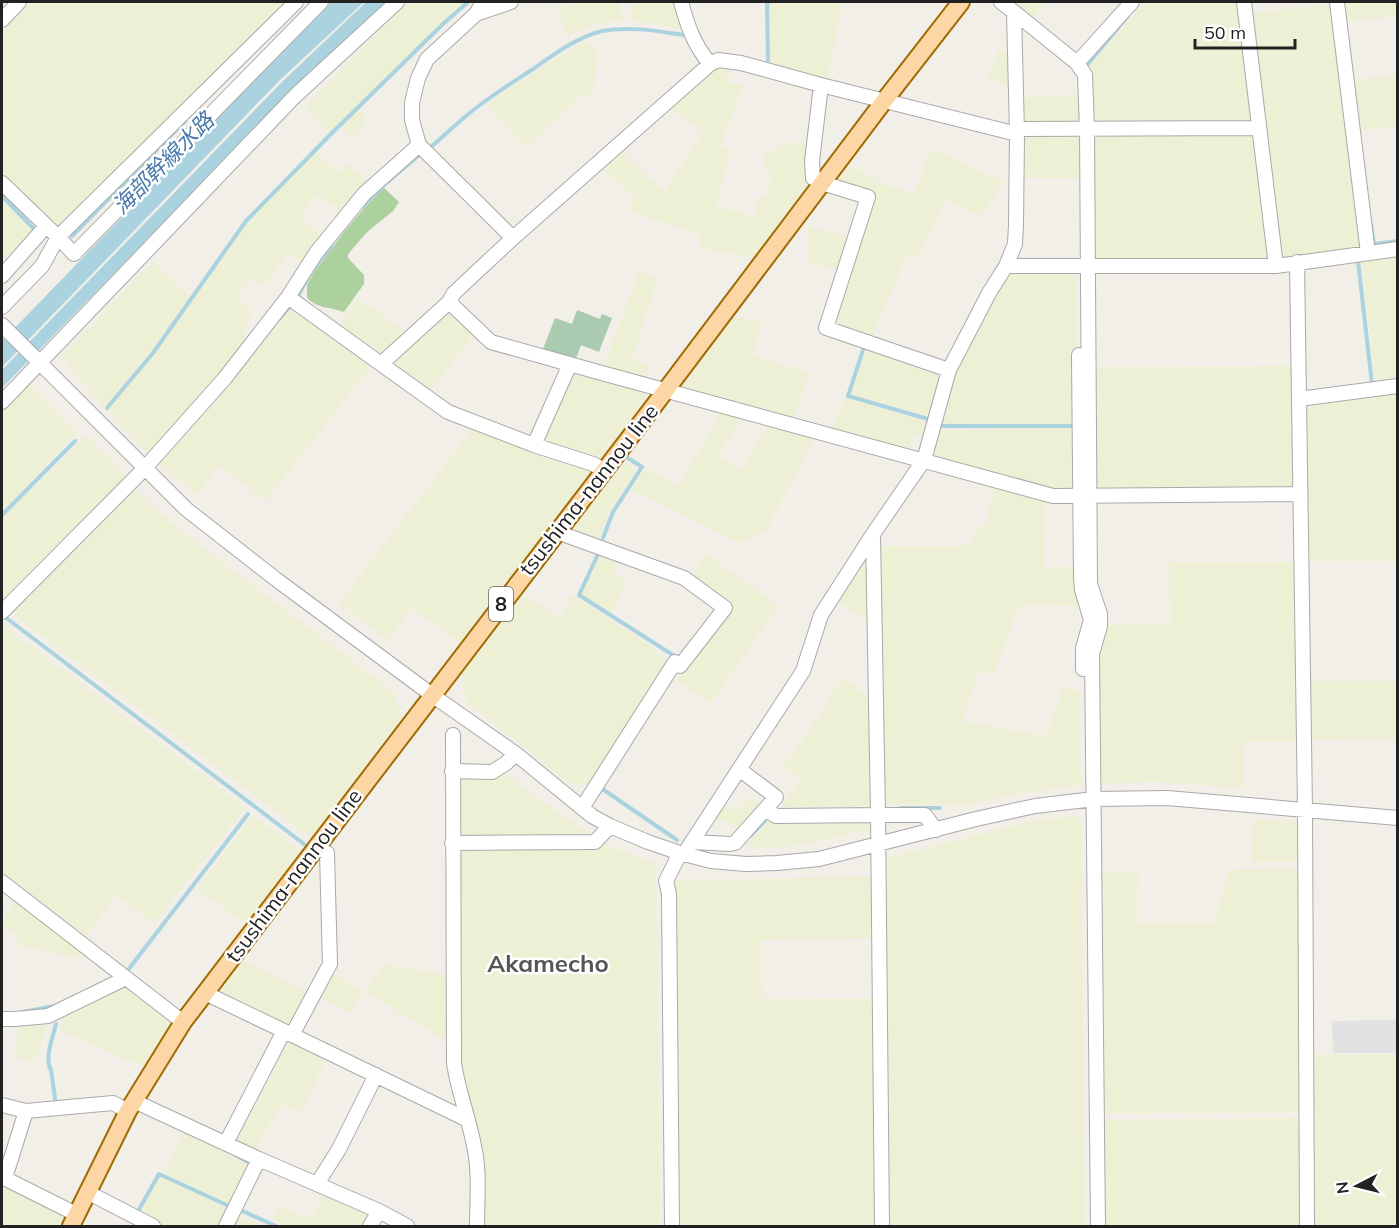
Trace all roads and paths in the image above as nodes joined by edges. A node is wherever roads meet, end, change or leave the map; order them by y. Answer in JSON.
{"nodes":[{"id":1,"x":19,"y":2,"type":"edge"},
{"id":2,"x":296,"y":2,"type":"edge"},
{"id":3,"x":321,"y":2,"type":"edge"},
{"id":4,"x":397,"y":2,"type":"edge"},
{"id":5,"x":483,"y":2,"type":"edge"},
{"id":6,"x":511,"y":2,"type":"edge"},
{"id":7,"x":681,"y":2,"type":"edge"},
{"id":8,"x":961,"y":2,"type":"edge"},
{"id":9,"x":1001,"y":2,"type":"edge"},
{"id":10,"x":1132,"y":2,"type":"edge"},
{"id":11,"x":1244,"y":2,"type":"edge"},
{"id":12,"x":1337,"y":2,"type":"edge"},
{"id":13,"x":1014,"y":12,"type":"junction"},
{"id":14,"x":476,"y":14,"type":"junction"},
{"id":15,"x":2,"y":20,"type":"edge"},
{"id":16,"x":1077,"y":63,"type":"junction"},
{"id":17,"x":710,"y":64,"type":"junction"},
{"id":18,"x":821,"y":84,"type":"junction"},
{"id":19,"x":884,"y":100,"type":"junction"},
{"id":20,"x":1259,"y":128,"type":"junction"},
{"id":21,"x":1087,"y":129,"type":"junction"},
{"id":22,"x":1017,"y":131,"type":"junction"},
{"id":23,"x":419,"y":145,"type":"junction"},
{"id":24,"x":2,"y":183,"type":"edge"},
{"id":25,"x":822,"y":183,"type":"junction"},
{"id":26,"x":46,"y":226,"type":"junction"},
{"id":27,"x":58,"y":237,"type":"junction"},
{"id":28,"x":513,"y":238,"type":"junction"},
{"id":29,"x":1398,"y":249,"type":"edge"},
{"id":30,"x":1368,"y":253,"type":"junction"},
{"id":31,"x":1297,"y":262,"type":"junction"},
{"id":32,"x":1006,"y":266,"type":"junction"},
{"id":33,"x":1083,"y":266,"type":"junction"},
{"id":34,"x":1276,"y":266,"type":"junction"},
{"id":35,"x":2,"y":276,"type":"edge"},
{"id":36,"x":288,"y":297,"type":"junction"},
{"id":37,"x":449,"y":302,"type":"junction"},
{"id":38,"x":2,"y":307,"type":"edge"},
{"id":39,"x":2,"y":325,"type":"edge"},
{"id":40,"x":38,"y":361,"type":"junction"},
{"id":41,"x":381,"y":364,"type":"junction"},
{"id":42,"x":570,"y":364,"type":"junction"},
{"id":43,"x":949,"y":370,"type":"junction"},
{"id":44,"x":1398,"y":386,"type":"edge"},
{"id":45,"x":666,"y":390,"type":"junction"},
{"id":46,"x":1299,"y":399,"type":"junction"},
{"id":47,"x":2,"y":402,"type":"edge"},
{"id":48,"x":534,"y":445,"type":"junction"},
{"id":49,"x":924,"y":460,"type":"junction"},
{"id":50,"x":144,"y":469,"type":"junction"},
{"id":51,"x":604,"y":470,"type":"junction"},
{"id":52,"x":1300,"y":494,"type":"junction"},
{"id":53,"x":1085,"y":497,"type":"junction"},
{"id":54,"x":557,"y":532,"type":"junction"},
{"id":55,"x":873,"y":534,"type":"junction"},
{"id":56,"x":2,"y":612,"type":"edge"},
{"id":57,"x":432,"y":695,"type":"junction"},
{"id":58,"x":453,"y":735,"type":"dead end"},
{"id":59,"x":516,"y":754,"type":"junction"},
{"id":60,"x":739,"y":770,"type":"junction"},
{"id":61,"x":452,"y":771,"type":"junction"},
{"id":62,"x":1090,"y":799,"type":"junction"},
{"id":63,"x":582,"y":808,"type":"junction"},
{"id":64,"x":765,"y":809,"type":"junction"},
{"id":65,"x":1305,"y":809,"type":"junction"},
{"id":66,"x":878,"y":814,"type":"junction"},
{"id":67,"x":1398,"y":818,"type":"edge"},
{"id":68,"x":610,"y":826,"type":"junction"},
{"id":69,"x":936,"y":830,"type":"junction"},
{"id":70,"x":453,"y":843,"type":"junction"},
{"id":71,"x":878,"y":845,"type":"junction"},
{"id":72,"x":316,"y":846,"type":"junction"},
{"id":73,"x":686,"y":850,"type":"junction"},
{"id":74,"x":666,"y":881,"type":"junction"},
{"id":75,"x":2,"y":882,"type":"edge"},
{"id":76,"x":126,"y":978,"type":"junction"},
{"id":77,"x":205,"y":993,"type":"junction"},
{"id":78,"x":2,"y":1019,"type":"edge"},
{"id":79,"x":183,"y":1022,"type":"junction"},
{"id":80,"x":288,"y":1033,"type":"junction"},
{"id":81,"x":376,"y":1075,"type":"junction"},
{"id":82,"x":2,"y":1105,"type":"edge"},
{"id":83,"x":131,"y":1106,"type":"junction"},
{"id":84,"x":26,"y":1111,"type":"junction"},
{"id":85,"x":468,"y":1120,"type":"junction"},
{"id":86,"x":225,"y":1143,"type":"junction"},
{"id":87,"x":260,"y":1159,"type":"junction"},
{"id":88,"x":3,"y":1178,"type":"edge"},
{"id":89,"x":317,"y":1184,"type":"junction"},
{"id":90,"x":87,"y":1192,"type":"junction"},
{"id":91,"x":380,"y":1211,"type":"junction"},
{"id":92,"x":74,"y":1220,"type":"edge"},
{"id":93,"x":153,"y":1227,"type":"edge"},
{"id":94,"x":226,"y":1227,"type":"edge"},
{"id":95,"x":370,"y":1227,"type":"edge"},
{"id":96,"x":407,"y":1227,"type":"edge"},
{"id":97,"x":477,"y":1227,"type":"edge"},
{"id":98,"x":663,"y":1227,"type":"edge"},
{"id":99,"x":672,"y":1227,"type":"edge"},
{"id":100,"x":882,"y":1227,"type":"edge"},
{"id":101,"x":1089,"y":1227,"type":"edge"},
{"id":102,"x":1098,"y":1227,"type":"edge"},
{"id":103,"x":1307,"y":1227,"type":"edge"}],
"edges":[{"from":1,"to":15,"type":"street"},
{"from":2,"to":27,"type":"street"},
{"from":3,"to":27,"type":"street"},
{"from":4,"to":40,"type":"street"},
{"from":5,"to":14,"type":"street"},
{"from":6,"to":14,"type":"street"},
{"from":7,"to":17,"type":"street"},
{"from":8,"to":19,"type":"main road","name":"tsushima-nannou line","number":"8"},
{"from":9,"to":13,"type":"street"},
{"from":10,"to":16,"type":"street"},
{"from":11,"to":20,"type":"street"},
{"from":12,"to":30,"type":"street"},
{"from":13,"to":16,"type":"street"},
{"from":13,"to":22,"type":"street"},
{"from":14,"to":23,"type":"street"},
{"from":16,"to":21,"type":"street"},
{"from":17,"to":18,"type":"street"},
{"from":17,"to":28,"type":"street"},
{"from":18,"to":19,"type":"street"},
{"from":18,"to":25,"type":"street"},
{"from":19,"to":22,"type":"street"},
{"from":19,"to":25,"type":"main road","name":"tsushima-nannou line","number":"8"},
{"from":20,"to":21,"type":"street"},
{"from":20,"to":34,"type":"street"},
{"from":21,"to":22,"type":"street"},
{"from":21,"to":33,"type":"street"},
{"from":22,"to":32,"type":"street"},
{"from":23,"to":28,"type":"street"},
{"from":23,"to":36,"type":"street"},
{"from":24,"to":26,"type":"street"},
{"from":25,"to":43,"type":"street"},
{"from":25,"to":45,"type":"main road","name":"tsushima-nannou line","number":"8"},
{"from":26,"to":27,"type":"street"},
{"from":26,"to":35,"type":"street"},
{"from":27,"to":38,"type":"street"},
{"from":28,"to":37,"type":"street"},
{"from":29,"to":30,"type":"street"},
{"from":30,"to":31,"type":"street"},
{"from":31,"to":34,"type":"street"},
{"from":31,"to":46,"type":"street"},
{"from":32,"to":33,"type":"street"},
{"from":32,"to":43,"type":"street"},
{"from":33,"to":34,"type":"street"},
{"from":33,"to":53,"type":"street"},
{"from":36,"to":41,"type":"street"},
{"from":36,"to":50,"type":"street"},
{"from":37,"to":41,"type":"street"},
{"from":37,"to":42,"type":"street"},
{"from":39,"to":40,"type":"street"},
{"from":40,"to":47,"type":"street"},
{"from":40,"to":50,"type":"street"},
{"from":41,"to":48,"type":"street"},
{"from":42,"to":45,"type":"street"},
{"from":42,"to":48,"type":"street"},
{"from":43,"to":49,"type":"street"},
{"from":44,"to":46,"type":"street"},
{"from":45,"to":49,"type":"street"},
{"from":45,"to":51,"type":"main road","name":"tsushima-nannou line","number":"8"},
{"from":46,"to":52,"type":"street"},
{"from":48,"to":51,"type":"street"},
{"from":49,"to":53,"type":"street"},
{"from":49,"to":55,"type":"street"},
{"from":50,"to":56,"type":"street"},
{"from":50,"to":57,"type":"street"},
{"from":51,"to":54,"type":"main road","name":"tsushima-nannou line","number":"8"},
{"from":52,"to":53,"type":"street"},
{"from":52,"to":65,"type":"street"},
{"from":53,"to":62,"type":"street"},
{"from":54,"to":57,"type":"main road","name":"tsushima-nannou line","number":"8"},
{"from":54,"to":63,"type":"street"},
{"from":55,"to":60,"type":"street"},
{"from":55,"to":66,"type":"street"},
{"from":57,"to":59,"type":"street"},
{"from":57,"to":72,"type":"main road","name":"tsushima-nannou line","number":"8"},
{"from":58,"to":61,"type":"street"},
{"from":59,"to":61,"type":"street"},
{"from":59,"to":63,"type":"street"},
{"from":60,"to":64,"type":"street"},
{"from":60,"to":73,"type":"street"},
{"from":61,"to":70,"type":"street"},
{"from":62,"to":65,"type":"street"},
{"from":62,"to":69,"type":"street"},
{"from":62,"to":101,"type":"street"},
{"from":62,"to":102,"type":"street"},
{"from":63,"to":68,"type":"street"},
{"from":64,"to":66,"type":"street"},
{"from":64,"to":73,"type":"street"},
{"from":65,"to":67,"type":"street"},
{"from":65,"to":103,"type":"street"},
{"from":66,"to":69,"type":"street"},
{"from":66,"to":71,"type":"street"},
{"from":68,"to":70,"type":"street"},
{"from":68,"to":73,"type":"street"},
{"from":69,"to":71,"type":"street"},
{"from":70,"to":85,"type":"street"},
{"from":71,"to":73,"type":"street"},
{"from":71,"to":100,"type":"street"},
{"from":72,"to":77,"type":"main road","name":"tsushima-nannou line","number":"8"},
{"from":72,"to":80,"type":"street"},
{"from":73,"to":74,"type":"street"},
{"from":74,"to":98,"type":"street"},
{"from":74,"to":99,"type":"street"},
{"from":75,"to":76,"type":"street"},
{"from":76,"to":78,"type":"street"},
{"from":76,"to":79,"type":"street"},
{"from":77,"to":79,"type":"main road","name":"tsushima-nannou line","number":"8"},
{"from":77,"to":80,"type":"street"},
{"from":79,"to":83,"type":"main road","name":"tsushima-nannou line","number":"8"},
{"from":80,"to":81,"type":"street"},
{"from":80,"to":86,"type":"street"},
{"from":81,"to":85,"type":"street"},
{"from":81,"to":89,"type":"street"},
{"from":82,"to":84,"type":"street"},
{"from":83,"to":84,"type":"street"},
{"from":83,"to":86,"type":"street"},
{"from":83,"to":90,"type":"main road","name":"tsushima-nannou line","number":"8"},
{"from":84,"to":88,"type":"street"},
{"from":85,"to":97,"type":"street"},
{"from":86,"to":87,"type":"street"},
{"from":87,"to":89,"type":"street"},
{"from":87,"to":94,"type":"street"},
{"from":88,"to":92,"type":"street"},
{"from":89,"to":91,"type":"street"},
{"from":90,"to":92,"type":"main road","name":"tsushima-nannou line","number":"8"},
{"from":90,"to":93,"type":"street"},
{"from":91,"to":95,"type":"street"},
{"from":91,"to":96,"type":"street"}]}
